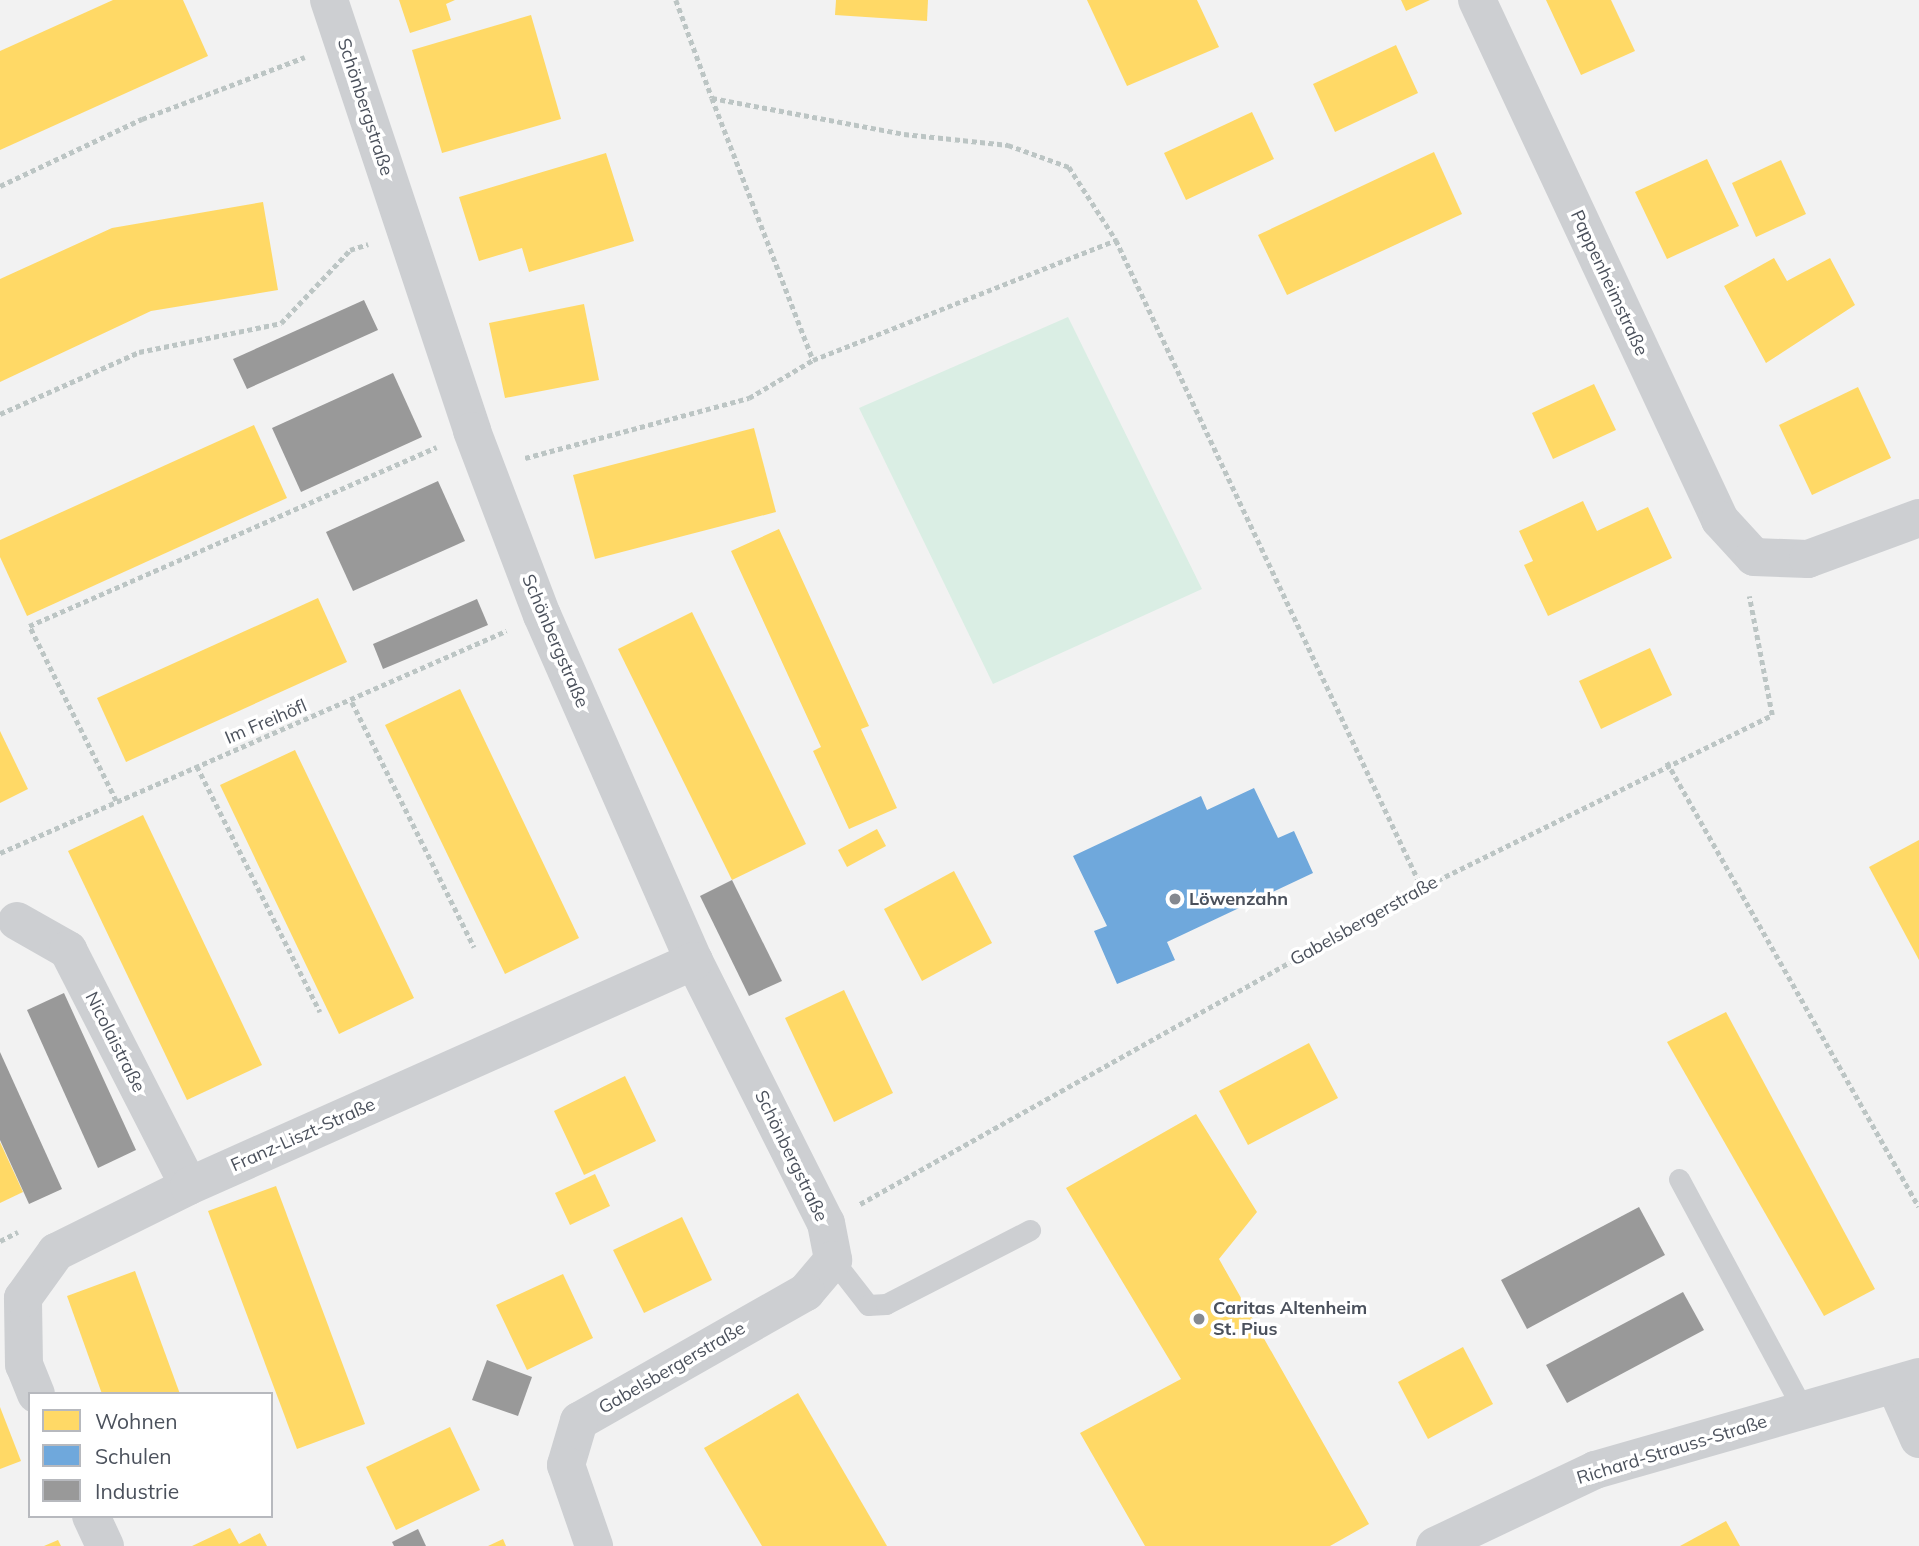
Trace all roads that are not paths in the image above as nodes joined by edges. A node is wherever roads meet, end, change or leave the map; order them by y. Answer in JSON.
{"nodes":[{"id":1,"x":329,"y":0,"type":"edge"},
{"id":2,"x":1477,"y":0,"type":"edge"},
{"id":3,"x":1919,"y":518,"type":"edge"},
{"id":4,"x":17,"y":921,"type":"dead end"},
{"id":5,"x":694,"y":961,"type":"junction"},
{"id":6,"x":1679,"y":1179,"type":"dead end"},
{"id":7,"x":188,"y":1186,"type":"junction"},
{"id":8,"x":1030,"y":1230,"type":"dead end"},
{"id":9,"x":834,"y":1260,"type":"junction"},
{"id":10,"x":1907,"y":1381,"type":"edge"},
{"id":11,"x":35,"y":1392,"type":"edge"},
{"id":12,"x":1804,"y":1411,"type":"junction"},
{"id":13,"x":1919,"y":1439,"type":"edge"},
{"id":14,"x":92,"y":1518,"type":"edge"},
{"id":15,"x":105,"y":1546,"type":"edge"},
{"id":16,"x":594,"y":1546,"type":"edge"},
{"id":17,"x":1435,"y":1546,"type":"edge"}],
"edges":[{"from":1,"to":5,"type":"street","name":"Schönbergstraße"},
{"from":2,"to":3,"type":"street","name":"Pappenheimstraße"},
{"from":4,"to":7,"type":"street","name":"Nicolaistraße"},
{"from":5,"to":7,"type":"street","name":"Franz-Liszt-Straße"},
{"from":5,"to":9,"type":"street","name":"Schönbergstraße"},
{"from":6,"to":12,"type":"lane"},
{"from":7,"to":11,"type":"street","name":"Franz-Liszt-Straße"},
{"from":8,"to":9,"type":"lane"},
{"from":9,"to":16,"type":"street","name":"Gabelsbergerstraße"},
{"from":10,"to":12,"type":"street","name":"Richard-Strauss-Straße"},
{"from":10,"to":13,"type":"street"},
{"from":12,"to":17,"type":"street","name":"Richard-Strauss-Straße"},
{"from":14,"to":15,"type":"street"}]}
